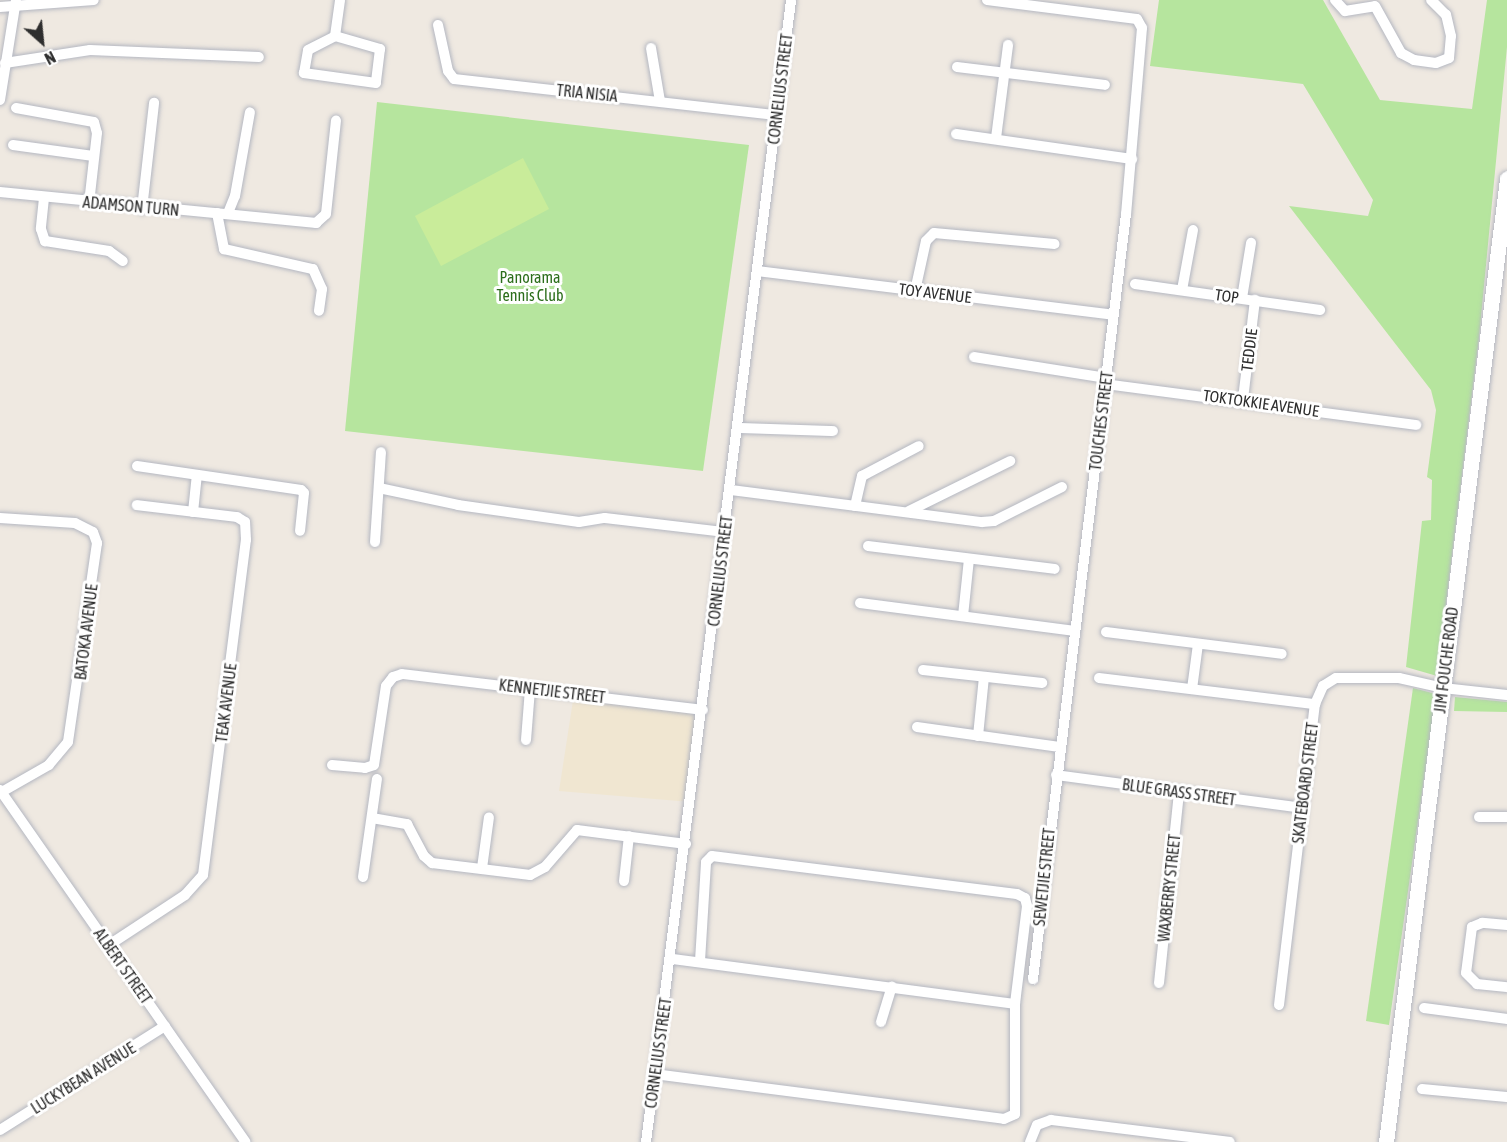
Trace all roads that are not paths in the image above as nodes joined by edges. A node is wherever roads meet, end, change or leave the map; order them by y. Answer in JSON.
{"nodes":[{"id":1,"x":94,"y":0,"type":"edge"},
{"id":2,"x":340,"y":0,"type":"edge"},
{"id":3,"x":791,"y":0,"type":"edge"},
{"id":4,"x":987,"y":0,"type":"edge"},
{"id":5,"x":1335,"y":0,"type":"edge"},
{"id":6,"x":1431,"y":0,"type":"edge"},
{"id":7,"x":15,"y":3,"type":"edge"},
{"id":8,"x":1040,"y":3,"type":"edge"},
{"id":9,"x":0,"y":7,"type":"edge"},
{"id":10,"x":438,"y":25,"type":"dead end"},
{"id":11,"x":335,"y":36,"type":"junction"},
{"id":12,"x":1008,"y":45,"type":"dead end"},
{"id":13,"x":651,"y":48,"type":"dead end"},
{"id":14,"x":259,"y":57,"type":"dead end"},
{"id":15,"x":4,"y":63,"type":"junction"},
{"id":16,"x":957,"y":67,"type":"dead end"},
{"id":17,"x":1005,"y":73,"type":"junction"},
{"id":18,"x":1105,"y":85,"type":"dead end"},
{"id":19,"x":0,"y":100,"type":"edge"},
{"id":20,"x":660,"y":101,"type":"junction"},
{"id":21,"x":154,"y":104,"type":"dead end"},
{"id":22,"x":16,"y":108,"type":"dead end"},
{"id":23,"x":250,"y":111,"type":"dead end"},
{"id":24,"x":776,"y":115,"type":"junction"},
{"id":25,"x":336,"y":121,"type":"dead end"},
{"id":26,"x":956,"y":134,"type":"dead end"},
{"id":27,"x":996,"y":138,"type":"junction"},
{"id":28,"x":13,"y":145,"type":"dead end"},
{"id":29,"x":93,"y":156,"type":"junction"},
{"id":30,"x":1132,"y":159,"type":"junction"},
{"id":31,"x":1507,"y":179,"type":"edge"},
{"id":32,"x":0,"y":192,"type":"edge"},
{"id":33,"x":44,"y":198,"type":"junction"},
{"id":34,"x":89,"y":203,"type":"junction"},
{"id":35,"x":142,"y":209,"type":"junction"},
{"id":36,"x":227,"y":213,"type":"junction"},
{"id":37,"x":1193,"y":230,"type":"dead end"},
{"id":38,"x":1251,"y":243,"type":"dead end"},
{"id":39,"x":1054,"y":244,"type":"dead end"},
{"id":40,"x":123,"y":261,"type":"dead end"},
{"id":41,"x":757,"y":271,"type":"junction"},
{"id":42,"x":1135,"y":284,"type":"dead end"},
{"id":43,"x":1182,"y":290,"type":"junction"},
{"id":44,"x":915,"y":291,"type":"junction"},
{"id":45,"x":1242,"y":298,"type":"junction"},
{"id":46,"x":1255,"y":300,"type":"junction"},
{"id":47,"x":1320,"y":310,"type":"dead end"},
{"id":48,"x":319,"y":311,"type":"dead end"},
{"id":49,"x":1113,"y":315,"type":"junction"},
{"id":50,"x":974,"y":357,"type":"dead end"},
{"id":51,"x":1106,"y":381,"type":"junction"},
{"id":52,"x":1243,"y":399,"type":"junction"},
{"id":53,"x":1416,"y":424,"type":"dead end"},
{"id":54,"x":738,"y":428,"type":"junction"},
{"id":55,"x":833,"y":431,"type":"dead end"},
{"id":56,"x":919,"y":446,"type":"dead end"},
{"id":57,"x":381,"y":452,"type":"dead end"},
{"id":58,"x":1010,"y":461,"type":"dead end"},
{"id":59,"x":137,"y":466,"type":"dead end"},
{"id":60,"x":197,"y":475,"type":"junction"},
{"id":61,"x":1062,"y":487,"type":"dead end"},
{"id":62,"x":379,"y":488,"type":"junction"},
{"id":63,"x":731,"y":490,"type":"junction"},
{"id":64,"x":138,"y":506,"type":"dead end"},
{"id":65,"x":855,"y":506,"type":"junction"},
{"id":66,"x":909,"y":511,"type":"junction"},
{"id":67,"x":193,"y":512,"type":"junction"},
{"id":68,"x":0,"y":518,"type":"edge"},
{"id":69,"x":300,"y":531,"type":"dead end"},
{"id":70,"x":725,"y":532,"type":"junction"},
{"id":71,"x":375,"y":542,"type":"dead end"},
{"id":72,"x":868,"y":546,"type":"dead end"},
{"id":73,"x":969,"y":559,"type":"junction"},
{"id":74,"x":1055,"y":569,"type":"dead end"},
{"id":75,"x":860,"y":603,"type":"dead end"},
{"id":76,"x":963,"y":616,"type":"junction"},
{"id":77,"x":1075,"y":631,"type":"junction"},
{"id":78,"x":1106,"y":632,"type":"dead end"},
{"id":79,"x":1198,"y":644,"type":"junction"},
{"id":80,"x":1282,"y":654,"type":"dead end"},
{"id":81,"x":923,"y":670,"type":"dead end"},
{"id":82,"x":984,"y":677,"type":"junction"},
{"id":83,"x":1100,"y":678,"type":"dead end"},
{"id":84,"x":1042,"y":683,"type":"dead end"},
{"id":85,"x":1443,"y":688,"type":"junction"},
{"id":86,"x":530,"y":689,"type":"junction"},
{"id":87,"x":1192,"y":689,"type":"junction"},
{"id":88,"x":1507,"y":695,"type":"edge"},
{"id":89,"x":1315,"y":704,"type":"junction"},
{"id":90,"x":703,"y":710,"type":"junction"},
{"id":91,"x":917,"y":727,"type":"dead end"},
{"id":92,"x":978,"y":736,"type":"junction"},
{"id":93,"x":526,"y":740,"type":"dead end"},
{"id":94,"x":1060,"y":747,"type":"junction"},
{"id":95,"x":332,"y":765,"type":"dead end"},
{"id":96,"x":1056,"y":775,"type":"junction"},
{"id":97,"x":377,"y":779,"type":"dead end"},
{"id":98,"x":1,"y":792,"type":"edge"},
{"id":99,"x":1179,"y":792,"type":"junction"},
{"id":100,"x":1302,"y":808,"type":"junction"},
{"id":101,"x":489,"y":817,"type":"dead end"},
{"id":102,"x":1479,"y":817,"type":"dead end"},
{"id":103,"x":1507,"y":817,"type":"edge"},
{"id":104,"x":372,"y":818,"type":"junction"},
{"id":105,"x":629,"y":836,"type":"junction"},
{"id":106,"x":686,"y":844,"type":"junction"},
{"id":107,"x":482,"y":868,"type":"junction"},
{"id":108,"x":363,"y":877,"type":"dead end"},
{"id":109,"x":624,"y":881,"type":"dead end"},
{"id":110,"x":1507,"y":925,"type":"edge"},
{"id":111,"x":109,"y":945,"type":"junction"},
{"id":112,"x":672,"y":959,"type":"junction"},
{"id":113,"x":700,"y":961,"type":"junction"},
{"id":114,"x":1033,"y":979,"type":"dead end"},
{"id":115,"x":1159,"y":983,"type":"dead end"},
{"id":116,"x":892,"y":987,"type":"junction"},
{"id":117,"x":1507,"y":987,"type":"edge"},
{"id":118,"x":1015,"y":1004,"type":"junction"},
{"id":119,"x":1279,"y":1005,"type":"dead end"},
{"id":120,"x":1424,"y":1008,"type":"dead end"},
{"id":121,"x":1507,"y":1019,"type":"edge"},
{"id":122,"x":881,"y":1022,"type":"dead end"},
{"id":123,"x":165,"y":1026,"type":"junction"},
{"id":124,"x":654,"y":1074,"type":"junction"},
{"id":125,"x":1422,"y":1089,"type":"dead end"},
{"id":126,"x":1507,"y":1097,"type":"edge"},
{"id":127,"x":0,"y":1130,"type":"edge"},
{"id":128,"x":246,"y":1142,"type":"edge"},
{"id":129,"x":646,"y":1142,"type":"edge"},
{"id":130,"x":1030,"y":1142,"type":"edge"},
{"id":131,"x":1230,"y":1142,"type":"edge"},
{"id":132,"x":1390,"y":1142,"type":"edge"}],
"edges":[{"from":1,"to":7,"type":"street"},
{"from":2,"to":11,"type":"street"},
{"from":3,"to":24,"type":"street","name":"CORNELIUS STREET"},
{"from":4,"to":8,"type":"street"},
{"from":5,"to":6,"type":"street"},
{"from":7,"to":9,"type":"street"},
{"from":7,"to":15,"type":"street"},
{"from":8,"to":30,"type":"street","name":"TOUCHES STREET"},
{"from":10,"to":20,"type":"street","name":"TRIA NISIA"},
{"from":11,"to":11,"type":"street"},
{"from":12,"to":17,"type":"street"},
{"from":13,"to":20,"type":"street"},
{"from":14,"to":15,"type":"street"},
{"from":15,"to":19,"type":"street"},
{"from":16,"to":17,"type":"street"},
{"from":17,"to":18,"type":"street"},
{"from":17,"to":27,"type":"street"},
{"from":20,"to":24,"type":"street","name":"TRIA NISIA"},
{"from":21,"to":35,"type":"street"},
{"from":22,"to":29,"type":"street"},
{"from":23,"to":36,"type":"street"},
{"from":24,"to":41,"type":"street","name":"CORNELIUS STREET"},
{"from":25,"to":36,"type":"street","name":"ADAMSON TURN"},
{"from":26,"to":27,"type":"street"},
{"from":27,"to":30,"type":"street"},
{"from":28,"to":29,"type":"street"},
{"from":29,"to":34,"type":"street"},
{"from":30,"to":49,"type":"street","name":"TOUCHES STREET"},
{"from":31,"to":85,"type":"street","name":"JIM FOUCHE ROAD"},
{"from":32,"to":33,"type":"street","name":"ADAMSON TURN"},
{"from":33,"to":34,"type":"street","name":"ADAMSON TURN"},
{"from":33,"to":40,"type":"street"},
{"from":34,"to":35,"type":"street","name":"ADAMSON TURN"},
{"from":35,"to":36,"type":"street","name":"ADAMSON TURN"},
{"from":36,"to":48,"type":"street"},
{"from":37,"to":43,"type":"street"},
{"from":38,"to":45,"type":"street"},
{"from":39,"to":44,"type":"street"},
{"from":41,"to":44,"type":"street","name":"TOY AVENUE"},
{"from":41,"to":54,"type":"street","name":"CORNELIUS STREET"},
{"from":42,"to":43,"type":"street","name":"TOP"},
{"from":43,"to":45,"type":"street","name":"TOP"},
{"from":44,"to":49,"type":"street","name":"TOY AVENUE"},
{"from":45,"to":46,"type":"street","name":"TOP"},
{"from":46,"to":47,"type":"street","name":"TOP"},
{"from":46,"to":52,"type":"street","name":"TEDDIE"},
{"from":49,"to":51,"type":"street","name":"TOUCHES STREET"},
{"from":50,"to":51,"type":"street","name":"TOKTOKKIE AVENUE"},
{"from":51,"to":52,"type":"street","name":"TOKTOKKIE AVENUE"},
{"from":51,"to":77,"type":"street","name":"TOUCHES STREET"},
{"from":52,"to":53,"type":"street","name":"TOKTOKKIE AVENUE"},
{"from":54,"to":55,"type":"street"},
{"from":54,"to":63,"type":"street","name":"CORNELIUS STREET"},
{"from":56,"to":65,"type":"street"},
{"from":57,"to":62,"type":"street"},
{"from":58,"to":66,"type":"street"},
{"from":59,"to":60,"type":"street"},
{"from":60,"to":67,"type":"street"},
{"from":60,"to":69,"type":"street"},
{"from":61,"to":66,"type":"street"},
{"from":62,"to":70,"type":"street"},
{"from":62,"to":71,"type":"street"},
{"from":63,"to":65,"type":"street"},
{"from":63,"to":70,"type":"street","name":"CORNELIUS STREET"},
{"from":64,"to":67,"type":"street","name":"TEAK AVENUE"},
{"from":65,"to":66,"type":"street"},
{"from":67,"to":111,"type":"street","name":"TEAK AVENUE"},
{"from":68,"to":98,"type":"street","name":"BATOKA AVENUE"},
{"from":70,"to":90,"type":"street","name":"CORNELIUS STREET"},
{"from":72,"to":73,"type":"street"},
{"from":73,"to":74,"type":"street"},
{"from":73,"to":76,"type":"street"},
{"from":75,"to":76,"type":"street"},
{"from":76,"to":77,"type":"street"},
{"from":77,"to":94,"type":"street","name":"TOUCHES STREET"},
{"from":78,"to":79,"type":"street"},
{"from":79,"to":80,"type":"street"},
{"from":79,"to":87,"type":"street"},
{"from":81,"to":82,"type":"street"},
{"from":82,"to":84,"type":"street"},
{"from":82,"to":92,"type":"street"},
{"from":83,"to":87,"type":"street"},
{"from":85,"to":88,"type":"street","name":"SKATEBOARD STREET"},
{"from":85,"to":89,"type":"street","name":"SKATEBOARD STREET"},
{"from":85,"to":132,"type":"street","name":"JIM FOUCHE ROAD"},
{"from":86,"to":90,"type":"street","name":"KENNETJIE STREET"},
{"from":86,"to":93,"type":"street"},
{"from":86,"to":95,"type":"street","name":"KENNETJIE STREET"},
{"from":87,"to":89,"type":"street"},
{"from":89,"to":100,"type":"street","name":"SKATEBOARD STREET"},
{"from":90,"to":106,"type":"street","name":"CORNELIUS STREET"},
{"from":91,"to":92,"type":"street"},
{"from":92,"to":94,"type":"street"},
{"from":94,"to":96,"type":"street","name":"TOUCHES STREET"},
{"from":96,"to":99,"type":"street","name":"BLUE GRASS STREET"},
{"from":96,"to":114,"type":"street","name":"SEWETJIE STREET"},
{"from":97,"to":104,"type":"street"},
{"from":98,"to":111,"type":"street","name":"ALBERT STREET"},
{"from":99,"to":100,"type":"street","name":"BLUE GRASS STREET"},
{"from":99,"to":115,"type":"street","name":"WAXBERRY STREET"},
{"from":100,"to":119,"type":"street","name":"SKATEBOARD STREET"},
{"from":101,"to":107,"type":"street"},
{"from":102,"to":103,"type":"street"},
{"from":104,"to":107,"type":"street"},
{"from":104,"to":108,"type":"street"},
{"from":105,"to":106,"type":"street"},
{"from":105,"to":107,"type":"street"},
{"from":105,"to":109,"type":"street"},
{"from":106,"to":112,"type":"street","name":"CORNELIUS STREET"},
{"from":110,"to":117,"type":"street"},
{"from":111,"to":123,"type":"street","name":"ALBERT STREET"},
{"from":112,"to":113,"type":"street"},
{"from":112,"to":124,"type":"street","name":"CORNELIUS STREET"},
{"from":113,"to":116,"type":"street"},
{"from":113,"to":118,"type":"street"},
{"from":116,"to":118,"type":"street"},
{"from":116,"to":122,"type":"street"},
{"from":118,"to":124,"type":"street"},
{"from":120,"to":121,"type":"street"},
{"from":123,"to":127,"type":"street","name":"LUCKYBEAN AVENUE"},
{"from":123,"to":128,"type":"street","name":"ALBERT STREET"},
{"from":124,"to":129,"type":"street","name":"CORNELIUS STREET"},
{"from":125,"to":126,"type":"street"},
{"from":130,"to":131,"type":"street"}]}
